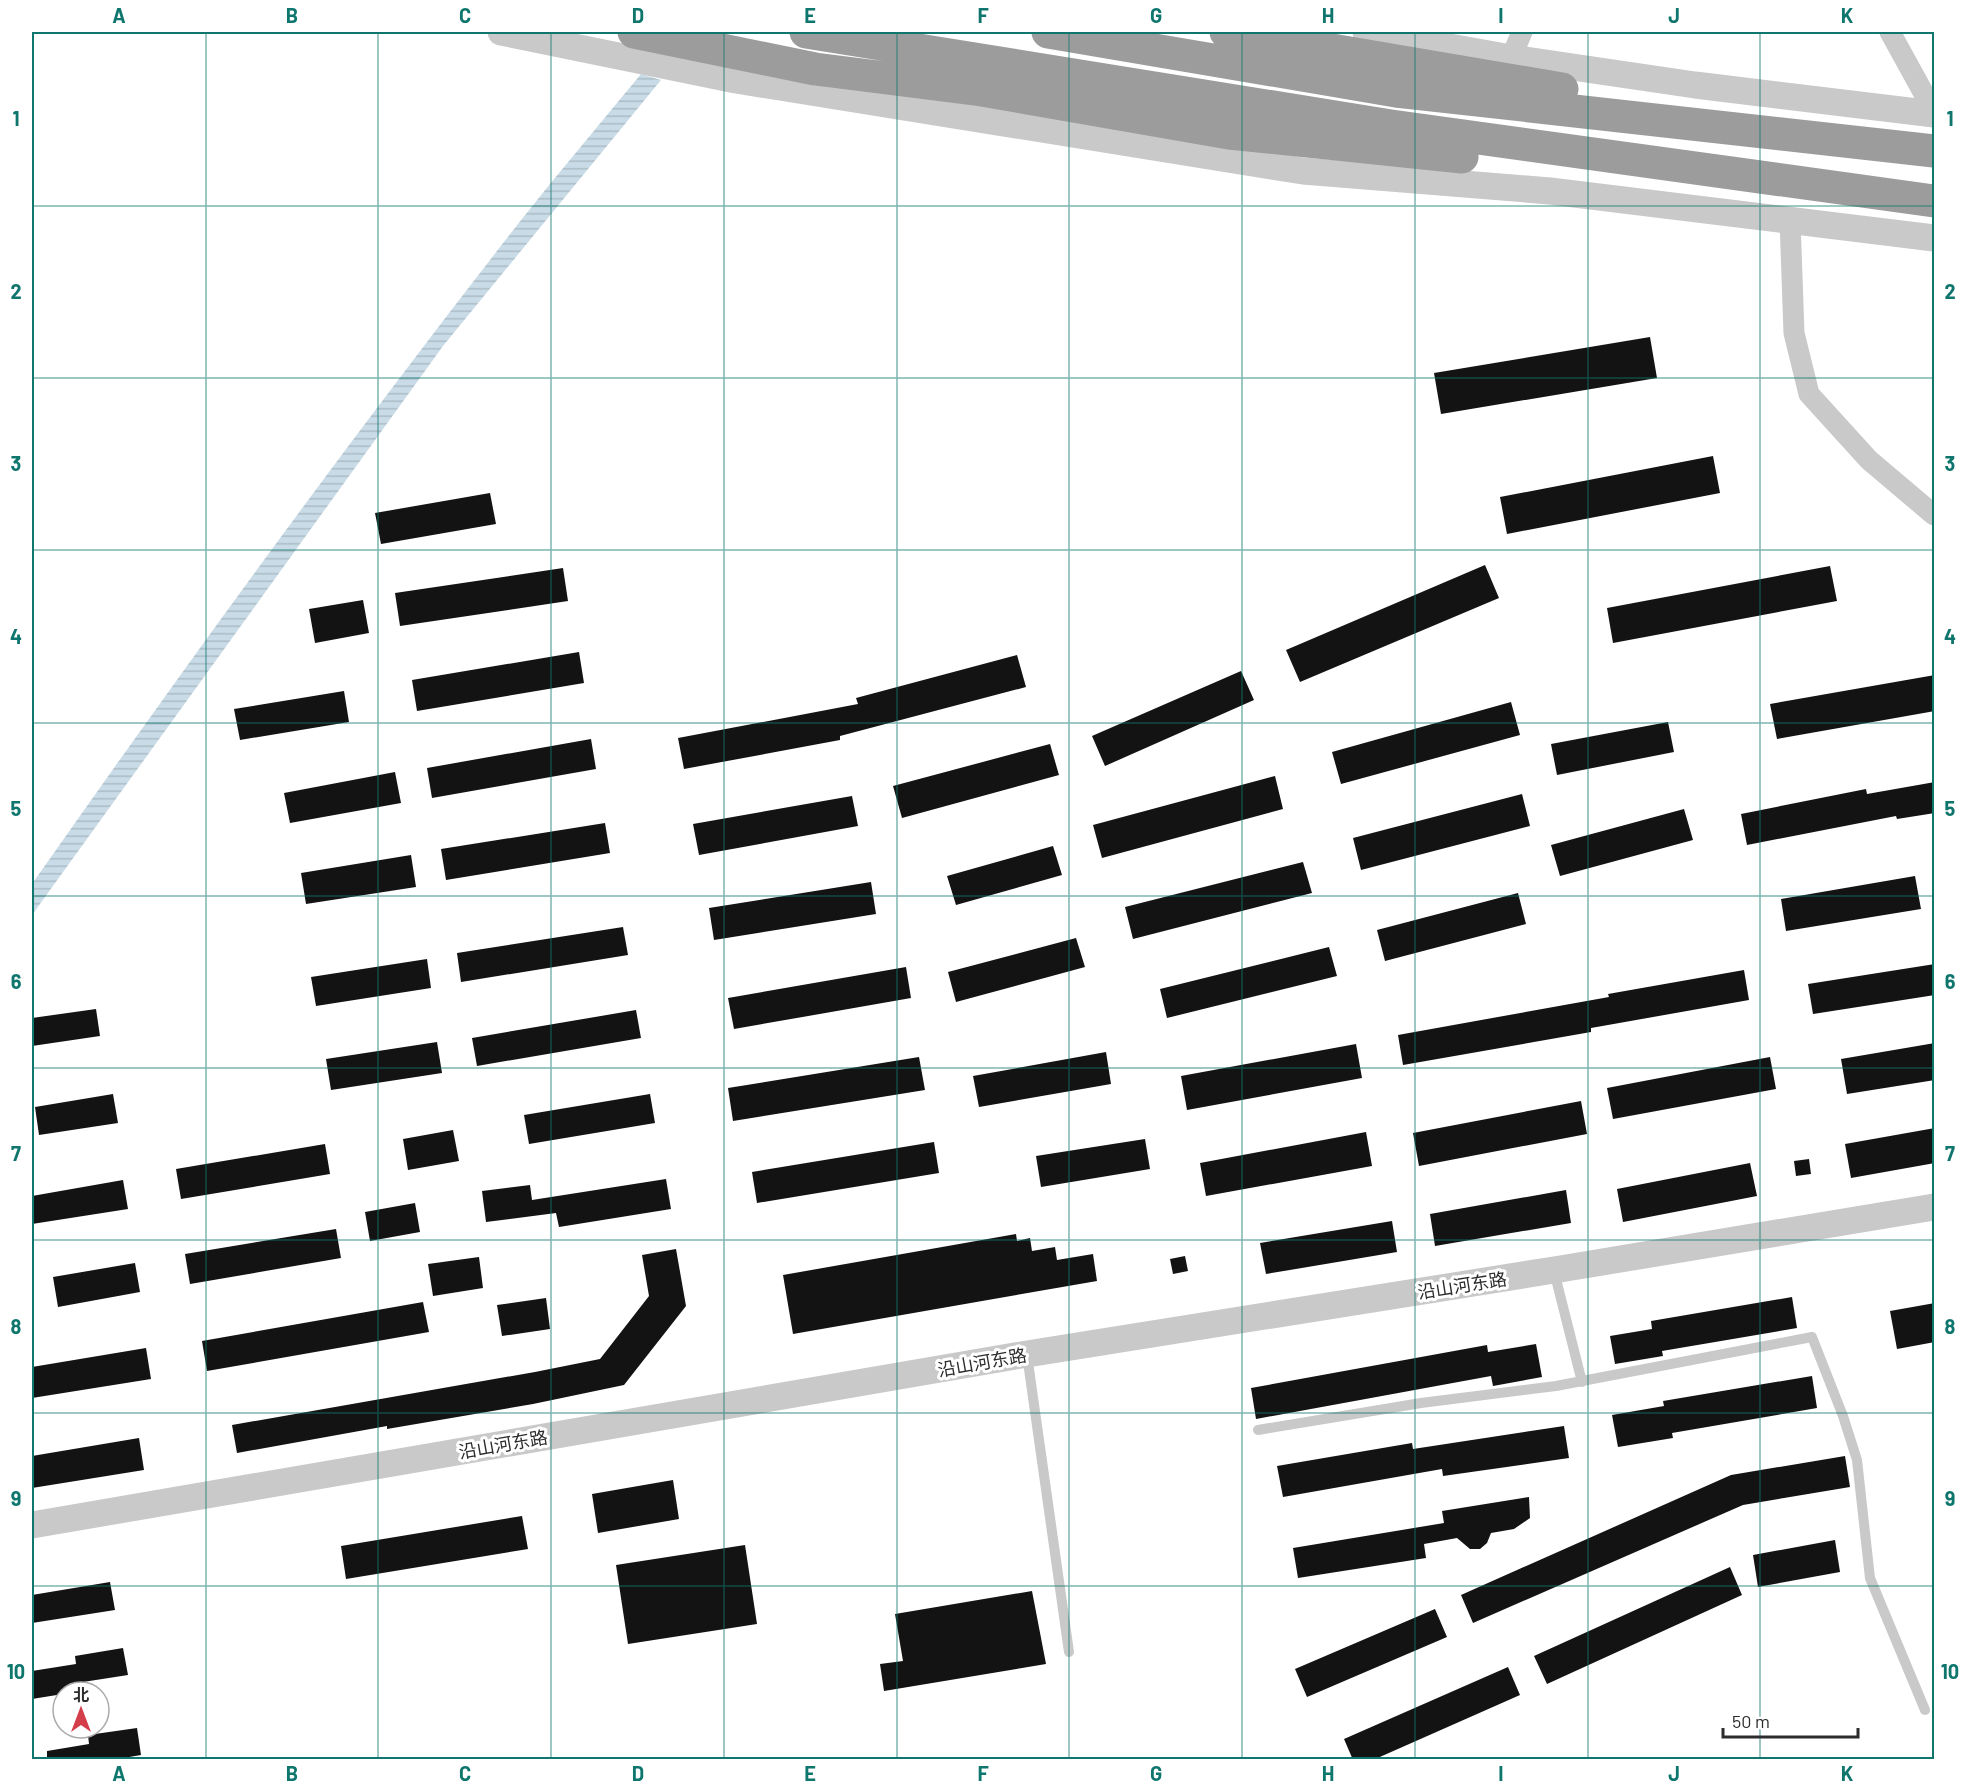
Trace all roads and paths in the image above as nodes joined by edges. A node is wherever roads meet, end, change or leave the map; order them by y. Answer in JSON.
{"nodes":[{"id":1,"x":501,"y":32,"type":"edge"},
{"id":2,"x":634,"y":32,"type":"edge"},
{"id":3,"x":807,"y":32,"type":"edge"},
{"id":4,"x":1048,"y":32,"type":"edge"},
{"id":5,"x":1226,"y":32,"type":"edge"},
{"id":6,"x":1366,"y":32,"type":"edge"},
{"id":7,"x":1522,"y":32,"type":"edge"},
{"id":8,"x":1890,"y":32,"type":"edge"},
{"id":9,"x":1511,"y":58,"type":"junction"},
{"id":10,"x":1935,"y":113,"type":"edge"},
{"id":11,"x":1760,"y":131,"type":"junction"},
{"id":12,"x":1935,"y":151,"type":"edge"},
{"id":13,"x":1753,"y":177,"type":"junction"},
{"id":14,"x":1935,"y":201,"type":"edge"},
{"id":15,"x":1790,"y":220,"type":"junction"},
{"id":16,"x":1935,"y":238,"type":"edge"},
{"id":17,"x":1935,"y":515,"type":"edge"},
{"id":18,"x":1935,"y":1207,"type":"edge"},
{"id":19,"x":1554,"y":1270,"type":"junction"},
{"id":20,"x":1027,"y":1354,"type":"junction"},
{"id":21,"x":1582,"y":1382,"type":"junction"},
{"id":22,"x":1258,"y":1430,"type":"dead end"},
{"id":23,"x":32,"y":1525,"type":"edge"},
{"id":24,"x":1069,"y":1652,"type":"dead end"},
{"id":25,"x":1925,"y":1710,"type":"dead end"}],
"edges":[{"from":1,"to":15,"type":"street"},
{"from":2,"to":13,"type":"highway"},
{"from":3,"to":13,"type":"highway"},
{"from":4,"to":11,"type":"highway"},
{"from":5,"to":11,"type":"highway"},
{"from":6,"to":9,"type":"street"},
{"from":7,"to":9,"type":"street"},
{"from":8,"to":10,"type":"street"},
{"from":9,"to":10,"type":"street"},
{"from":11,"to":12,"type":"highway"},
{"from":13,"to":14,"type":"highway"},
{"from":15,"to":16,"type":"street"},
{"from":15,"to":17,"type":"street"},
{"from":18,"to":19,"type":"street","name":"沿山河东路"},
{"from":19,"to":20,"type":"street","name":"沿山河东路"},
{"from":19,"to":21,"type":"lane"},
{"from":20,"to":23,"type":"street","name":"沿山河东路"},
{"from":20,"to":24,"type":"lane"},
{"from":21,"to":22,"type":"lane"},
{"from":21,"to":25,"type":"lane"}]}
